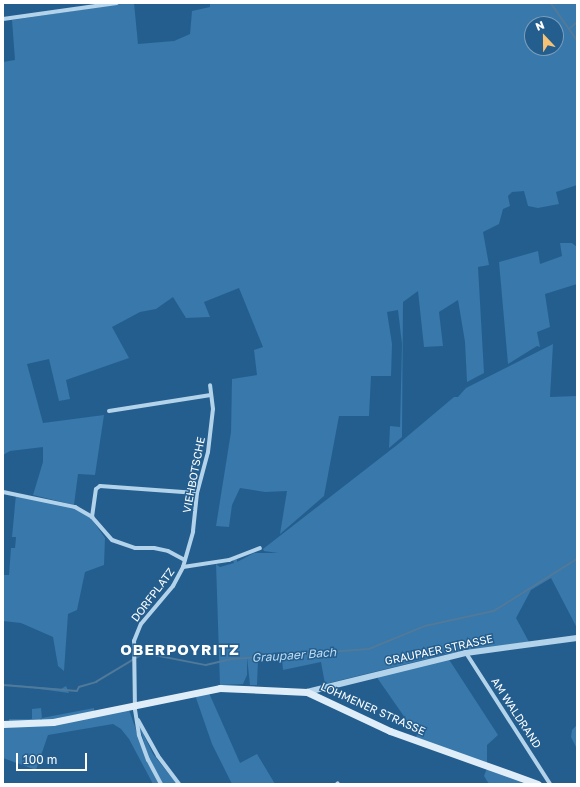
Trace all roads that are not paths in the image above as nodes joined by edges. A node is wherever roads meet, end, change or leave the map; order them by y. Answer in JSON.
{"nodes":[{"id":1,"x":117,"y":3,"type":"edge"},
{"id":2,"x":97,"y":4,"type":"edge"},
{"id":3,"x":3,"y":19,"type":"edge"},
{"id":4,"x":210,"y":385,"type":"dead end"},
{"id":5,"x":211,"y":395,"type":"junction"},
{"id":6,"x":109,"y":411,"type":"dead end"},
{"id":7,"x":3,"y":492,"type":"edge"},
{"id":8,"x":197,"y":493,"type":"junction"},
{"id":9,"x":92,"y":516,"type":"junction"},
{"id":10,"x":260,"y":548,"type":"dead end"},
{"id":11,"x":184,"y":560,"type":"junction"},
{"id":12,"x":184,"y":567,"type":"junction"},
{"id":13,"x":577,"y":638,"type":"edge"},
{"id":14,"x":466,"y":652,"type":"junction"},
{"id":15,"x":307,"y":692,"type":"junction"},
{"id":16,"x":135,"y":704,"type":"junction"},
{"id":17,"x":136,"y":718,"type":"junction"},
{"id":18,"x":3,"y":724,"type":"edge"},
{"id":19,"x":161,"y":784,"type":"edge"},
{"id":20,"x":179,"y":784,"type":"edge"},
{"id":21,"x":538,"y":784,"type":"edge"},
{"id":22,"x":550,"y":784,"type":"edge"}],
"edges":[{"from":1,"to":2,"type":"street"},
{"from":2,"to":3,"type":"street"},
{"from":4,"to":5,"type":"street","name":"VIEHBOTSCHE"},
{"from":5,"to":6,"type":"street"},
{"from":5,"to":8,"type":"street","name":"VIEHBOTSCHE"},
{"from":7,"to":9,"type":"street"},
{"from":8,"to":9,"type":"street"},
{"from":8,"to":11,"type":"street","name":"VIEHBOTSCHE"},
{"from":9,"to":11,"type":"street"},
{"from":10,"to":12,"type":"street"},
{"from":11,"to":12,"type":"street","name":"VIEHBOTSCHE"},
{"from":12,"to":16,"type":"street","name":"DORFPLATZ"},
{"from":13,"to":14,"type":"street","name":"GRAUPAER STRASSE"},
{"from":14,"to":15,"type":"street","name":"GRAUPAER STRASSE"},
{"from":14,"to":22,"type":"street","name":"AM WALDRAND"},
{"from":15,"to":16,"type":"main road","name":"LOHMENER STRASSE"},
{"from":15,"to":21,"type":"main road","name":"LOHMENER STRASSE"},
{"from":16,"to":17,"type":"street","name":"DORFPLATZ"},
{"from":16,"to":18,"type":"main road","name":"LOHMENER STRASSE"},
{"from":17,"to":19,"type":"street","name":"DORFPLATZ"},
{"from":17,"to":20,"type":"street"}]}
